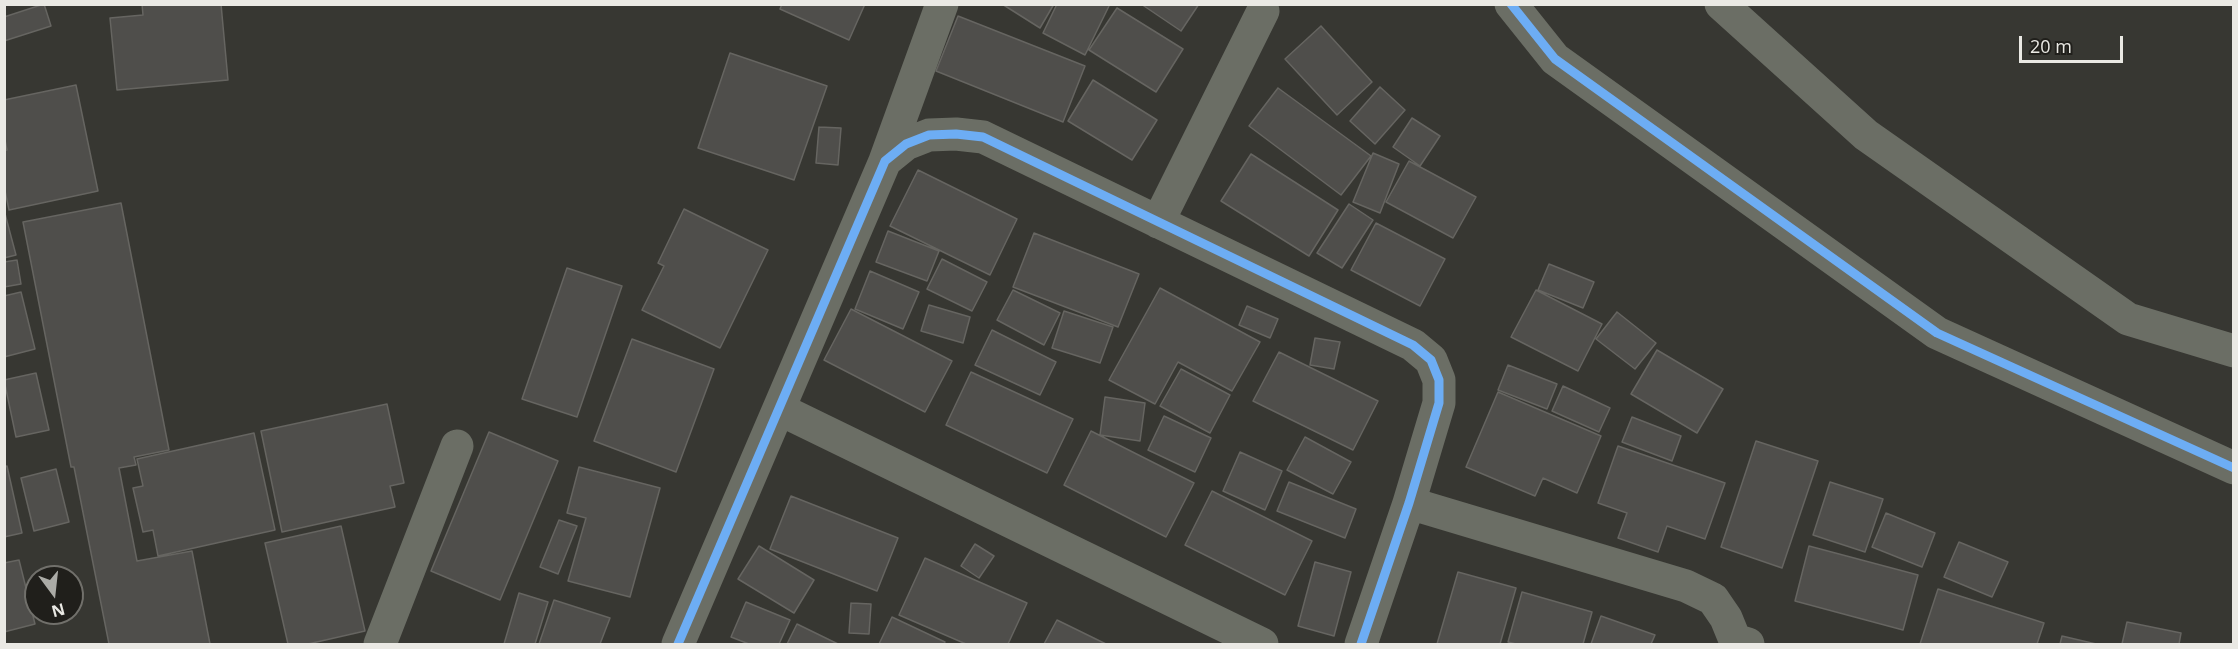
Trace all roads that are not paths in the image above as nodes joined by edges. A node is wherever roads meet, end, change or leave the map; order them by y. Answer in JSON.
{"nodes":[{"id":1,"x":942,"y":4,"type":"edge"},
{"id":2,"x":1511,"y":4,"type":"edge"},
{"id":3,"x":1722,"y":4,"type":"edge"},
{"id":4,"x":1263,"y":12,"type":"dead end"},
{"id":5,"x":885,"y":161,"type":"junction"},
{"id":6,"x":1158,"y":222,"type":"junction"},
{"id":7,"x":2234,"y":351,"type":"edge"},
{"id":8,"x":779,"y":409,"type":"junction"},
{"id":9,"x":457,"y":446,"type":"dead end"},
{"id":10,"x":2234,"y":468,"type":"edge"},
{"id":11,"x":1409,"y":503,"type":"junction"},
{"id":12,"x":1739,"y":643,"type":"edge"},
{"id":13,"x":380,"y":645,"type":"edge"},
{"id":14,"x":678,"y":645,"type":"edge"},
{"id":15,"x":1262,"y":645,"type":"edge"},
{"id":16,"x":1362,"y":645,"type":"edge"}],
"edges":[{"from":1,"to":5,"type":"street"},
{"from":2,"to":10,"type":"street"},
{"from":3,"to":7,"type":"street"},
{"from":4,"to":6,"type":"street"},
{"from":5,"to":6,"type":"street"},
{"from":5,"to":8,"type":"street"},
{"from":6,"to":11,"type":"street"},
{"from":8,"to":14,"type":"street"},
{"from":8,"to":15,"type":"street"},
{"from":9,"to":13,"type":"street"},
{"from":11,"to":12,"type":"street"},
{"from":11,"to":16,"type":"street"}]}
